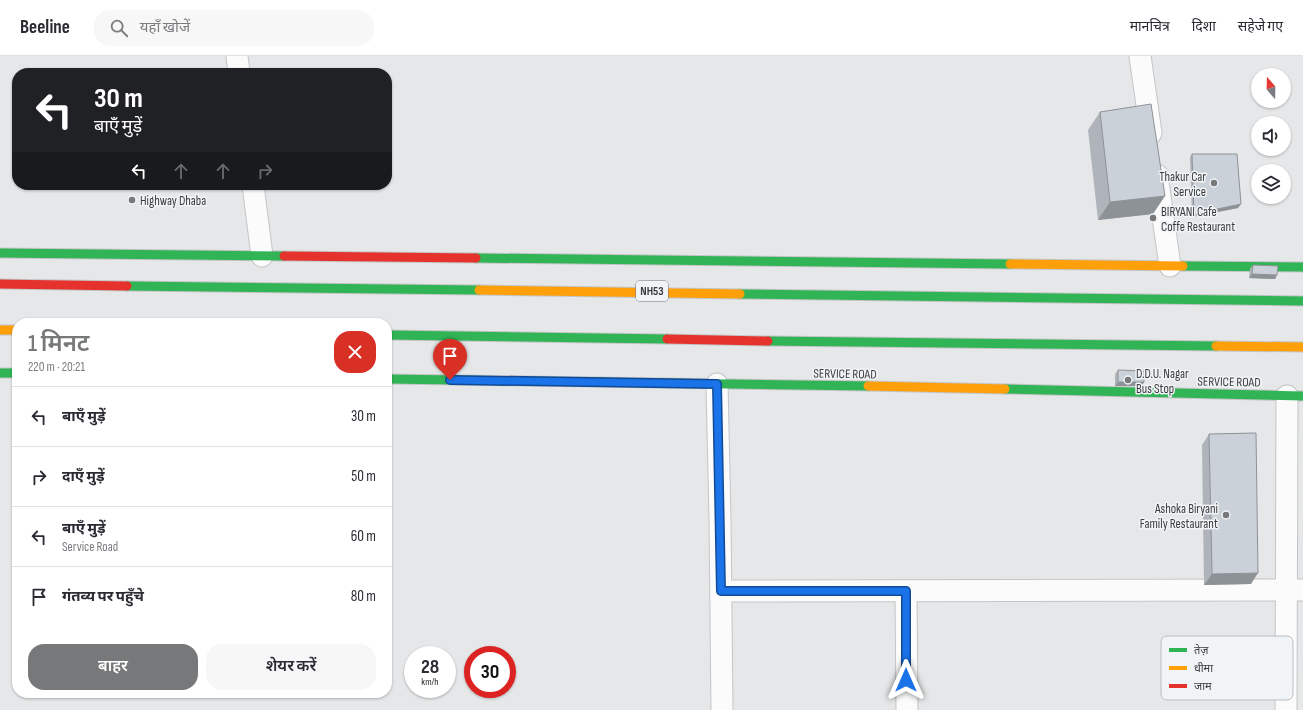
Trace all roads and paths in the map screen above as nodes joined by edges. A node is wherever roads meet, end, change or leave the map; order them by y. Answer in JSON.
{"nodes":[{"id":1,"x":237,"y":56,"type":"edge"},
{"id":2,"x":1140,"y":56,"type":"edge"},
{"id":3,"x":238,"y":68,"type":"edge"},
{"id":4,"x":254,"y":190,"type":"edge"},
{"id":5,"x":0,"y":253,"type":"edge"},
{"id":6,"x":262,"y":256,"type":"junction"},
{"id":7,"x":1170,"y":266,"type":"junction"},
{"id":8,"x":1303,"y":267,"type":"edge"},
{"id":9,"x":0,"y":284,"type":"edge"},
{"id":10,"x":1303,"y":301,"type":"edge"},
{"id":11,"x":0,"y":330,"type":"edge"},
{"id":12,"x":12,"y":330,"type":"edge"},
{"id":13,"x":392,"y":335,"type":"edge"},
{"id":14,"x":1303,"y":347,"type":"edge"},
{"id":15,"x":0,"y":373,"type":"edge"},
{"id":16,"x":12,"y":373,"type":"edge"},
{"id":17,"x":392,"y":379,"type":"edge"},
{"id":18,"x":717,"y":384,"type":"junction"},
{"id":19,"x":1295,"y":396,"type":"edge"},
{"id":20,"x":1295,"y":590,"type":"edge"},
{"id":21,"x":721,"y":591,"type":"junction"},
{"id":22,"x":906,"y":591,"type":"junction"},
{"id":23,"x":1292,"y":636,"type":"edge"},
{"id":24,"x":1287,"y":700,"type":"edge"},
{"id":25,"x":722,"y":710,"type":"edge"},
{"id":26,"x":907,"y":710,"type":"edge"},
{"id":27,"x":1286,"y":710,"type":"edge"}],
"edges":[{"from":1,"to":3,"type":"street"},
{"from":2,"to":7,"type":"street"},
{"from":4,"to":6,"type":"street"},
{"from":5,"to":6,"type":"main road"},
{"from":6,"to":7,"type":"main road"},
{"from":7,"to":8,"type":"main road"},
{"from":9,"to":10,"type":"main road","number":"NH53"},
{"from":11,"to":12,"type":"main road"},
{"from":13,"to":14,"type":"main road"},
{"from":15,"to":16,"type":"main road"},
{"from":17,"to":18,"type":"main road","name":"SERVICE ROAD"},
{"from":18,"to":19,"type":"main road","name":"SERVICE ROAD"},
{"from":18,"to":21,"type":"street"},
{"from":19,"to":20,"type":"street"},
{"from":20,"to":22,"type":"street"},
{"from":20,"to":23,"type":"street"},
{"from":21,"to":22,"type":"street"},
{"from":21,"to":25,"type":"street"},
{"from":22,"to":26,"type":"street"},
{"from":24,"to":27,"type":"street"}]}
